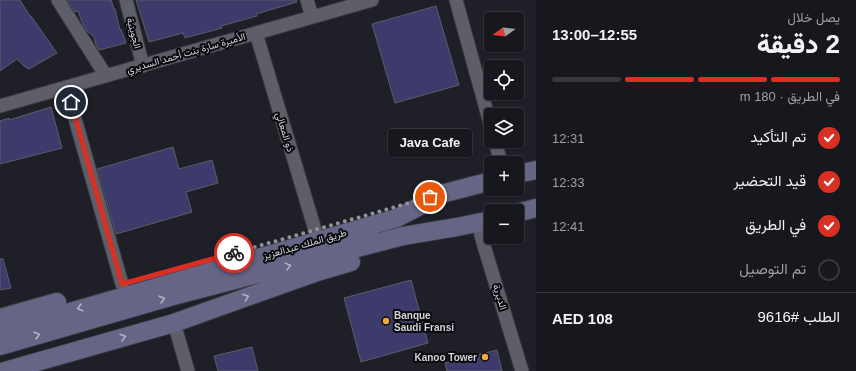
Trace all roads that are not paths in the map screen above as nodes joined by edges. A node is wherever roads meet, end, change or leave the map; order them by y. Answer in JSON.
{"nodes":[{"id":1,"x":58,"y":0,"type":"edge"},
{"id":2,"x":126,"y":0,"type":"edge"},
{"id":3,"x":307,"y":0,"type":"edge"},
{"id":4,"x":372,"y":0,"type":"edge"},
{"id":5,"x":456,"y":0,"type":"edge"},
{"id":6,"x":312,"y":17,"type":"junction"},
{"id":7,"x":256,"y":33,"type":"junction"},
{"id":8,"x":143,"y":66,"type":"junction"},
{"id":9,"x":106,"y":76,"type":"junction"},
{"id":10,"x":66,"y":87,"type":"junction"},
{"id":11,"x":0,"y":106,"type":"edge"},
{"id":12,"x":486,"y":108,"type":"edge"},
{"id":13,"x":536,"y":170,"type":"edge"},
{"id":14,"x":524,"y":173,"type":"edge"},
{"id":15,"x":484,"y":182,"type":"edge"},
{"id":16,"x":445,"y":193,"type":"junction"},
{"id":17,"x":536,"y":208,"type":"edge"},
{"id":18,"x":524,"y":211,"type":"edge"},
{"id":19,"x":484,"y":222,"type":"edge"},
{"id":20,"x":457,"y":227,"type":"junction"},
{"id":21,"x":315,"y":230,"type":"junction"},
{"id":22,"x":484,"y":244,"type":"edge"},
{"id":23,"x":122,"y":284,"type":"junction"},
{"id":24,"x":0,"y":318,"type":"edge"},
{"id":25,"x":174,"y":323,"type":"junction"},
{"id":26,"x":0,"y":332,"type":"edge"},
{"id":27,"x":0,"y":346,"type":"edge"},
{"id":28,"x":4,"y":371,"type":"edge"},
{"id":29,"x":188,"y":371,"type":"edge"},
{"id":30,"x":522,"y":371,"type":"edge"}],
"edges":[{"from":1,"to":9,"type":"street"},
{"from":2,"to":8,"type":"street","name":"الجوينبة"},
{"from":3,"to":6,"type":"street"},
{"from":4,"to":6,"type":"street","name":"الأميرة سارة بنت أحمد السديري"},
{"from":5,"to":12,"type":"street"},
{"from":6,"to":7,"type":"street","name":"الأميرة سارة بنت أحمد السديري"},
{"from":7,"to":8,"type":"street","name":"الأميرة سارة بنت أحمد السديري"},
{"from":7,"to":21,"type":"street","name":"ذو المعالي"},
{"from":8,"to":9,"type":"street","name":"الأميرة سارة بنت أحمد السديري"},
{"from":9,"to":10,"type":"street","name":"الأميرة سارة بنت أحمد السديري"},
{"from":10,"to":11,"type":"street","name":"الأميرة سارة بنت أحمد السديري"},
{"from":10,"to":23,"type":"street"},
{"from":13,"to":14,"type":"main road"},
{"from":15,"to":16,"type":"main road","name":"طريق الملك عبدالعزيز"},
{"from":16,"to":21,"type":"main road"},
{"from":16,"to":26,"type":"main road","name":"طريق الملك عبدالعزيز","one_way":true},
{"from":17,"to":18,"type":"main road"},
{"from":19,"to":20,"type":"main road","name":"طريق الملك عبدالعزيز"},
{"from":25,"to":20,"type":"main road","one_way":true},
{"from":27,"to":20,"type":"main road","name":"طريق الملك عبدالعزيز","one_way":true},
{"from":21,"to":23,"type":"main road"},
{"from":22,"to":30,"type":"street","name":"الديرية"},
{"from":23,"to":24,"type":"main road"},
{"from":28,"to":25,"type":"main road","one_way":true},
{"from":25,"to":29,"type":"street"}]}
